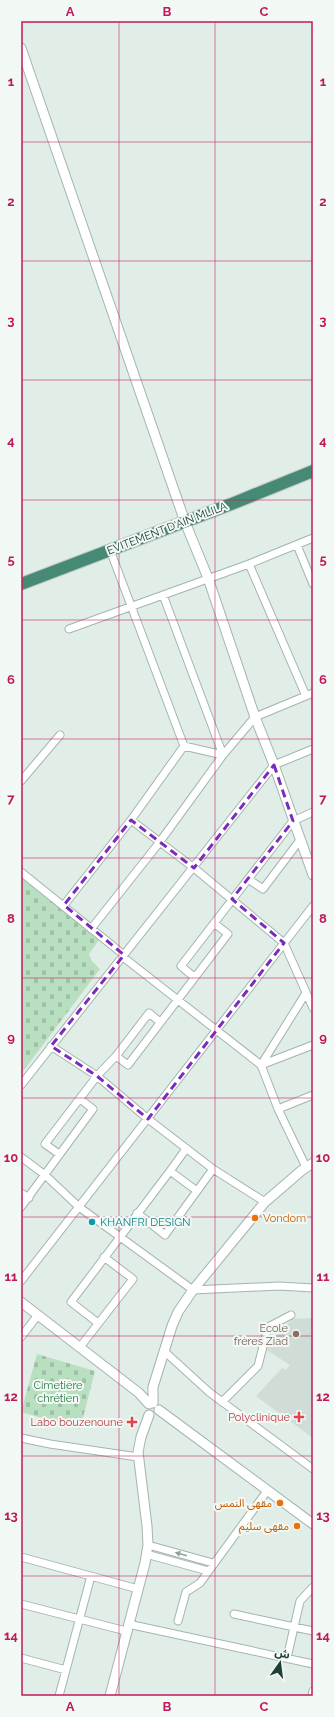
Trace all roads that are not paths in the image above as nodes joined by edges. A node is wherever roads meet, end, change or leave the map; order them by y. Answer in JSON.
{"nodes":[{"id":1,"x":21,"y":48,"type":"edge"},
{"id":2,"x":313,"y":464,"type":"edge"},
{"id":3,"x":313,"y":471,"type":"edge"},
{"id":4,"x":184,"y":519,"type":"junction"},
{"id":5,"x":313,"y":538,"type":"edge"},
{"id":6,"x":297,"y":545,"type":"junction"},
{"id":7,"x":110,"y":550,"type":"junction"},
{"id":8,"x":249,"y":564,"type":"junction"},
{"id":9,"x":21,"y":576,"type":"edge"},
{"id":10,"x":208,"y":578,"type":"junction"},
{"id":11,"x":21,"y":584,"type":"edge"},
{"id":12,"x":313,"y":584,"type":"edge"},
{"id":13,"x":163,"y":595,"type":"junction"},
{"id":14,"x":132,"y":607,"type":"junction"},
{"id":15,"x":69,"y":629,"type":"dead end"},
{"id":16,"x":309,"y":695,"type":"edge"},
{"id":17,"x":255,"y":717,"type":"junction"},
{"id":18,"x":60,"y":735,"type":"dead end"},
{"id":19,"x":184,"y":746,"type":"junction"},
{"id":20,"x":313,"y":749,"type":"edge"},
{"id":21,"x":223,"y":755,"type":"junction"},
{"id":22,"x":274,"y":765,"type":"junction"},
{"id":23,"x":21,"y":781,"type":"edge"},
{"id":24,"x":313,"y":812,"type":"edge"},
{"id":25,"x":131,"y":820,"type":"junction"},
{"id":26,"x":293,"y":821,"type":"junction"},
{"id":27,"x":300,"y":840,"type":"junction"},
{"id":28,"x":159,"y":843,"type":"junction"},
{"id":29,"x":194,"y":868,"type":"junction"},
{"id":30,"x":21,"y":872,"type":"edge"},
{"id":31,"x":313,"y":875,"type":"edge"},
{"id":32,"x":248,"y":879,"type":"junction"},
{"id":33,"x":232,"y":899,"type":"junction"},
{"id":34,"x":64,"y":906,"type":"junction"},
{"id":35,"x":313,"y":906,"type":"edge"},
{"id":36,"x":214,"y":923,"type":"junction"},
{"id":37,"x":91,"y":929,"type":"junction"},
{"id":38,"x":284,"y":943,"type":"junction"},
{"id":39,"x":123,"y":956,"type":"junction"},
{"id":40,"x":194,"y":977,"type":"junction"},
{"id":41,"x":306,"y":993,"type":"junction"},
{"id":42,"x":176,"y":1000,"type":"junction"},
{"id":43,"x":313,"y":1008,"type":"edge"},
{"id":44,"x":160,"y":1022,"type":"junction"},
{"id":45,"x":216,"y":1031,"type":"junction"},
{"id":46,"x":313,"y":1044,"type":"edge"},
{"id":47,"x":51,"y":1046,"type":"junction"},
{"id":48,"x":116,"y":1056,"type":"junction"},
{"id":49,"x":261,"y":1065,"type":"junction"},
{"id":50,"x":97,"y":1076,"type":"junction"},
{"id":51,"x":21,"y":1085,"type":"edge"},
{"id":52,"x":313,"y":1095,"type":"edge"},
{"id":53,"x":80,"y":1099,"type":"junction"},
{"id":54,"x":278,"y":1109,"type":"junction"},
{"id":55,"x":148,"y":1119,"type":"junction"},
{"id":56,"x":186,"y":1149,"type":"junction"},
{"id":57,"x":59,"y":1154,"type":"junction"},
{"id":58,"x":21,"y":1157,"type":"edge"},
{"id":59,"x":310,"y":1165,"type":"edge"},
{"id":60,"x":214,"y":1169,"type":"junction"},
{"id":61,"x":170,"y":1171,"type":"junction"},
{"id":62,"x":45,"y":1175,"type":"junction"},
{"id":63,"x":197,"y":1191,"type":"junction"},
{"id":64,"x":21,"y":1193,"type":"edge"},
{"id":65,"x":29,"y":1198,"type":"junction"},
{"id":66,"x":265,"y":1202,"type":"junction"},
{"id":67,"x":21,"y":1207,"type":"edge"},
{"id":68,"x":79,"y":1207,"type":"junction"},
{"id":69,"x":137,"y":1214,"type":"junction"},
{"id":70,"x":119,"y":1237,"type":"junction"},
{"id":71,"x":104,"y":1257,"type":"junction"},
{"id":72,"x":21,"y":1281,"type":"edge"},
{"id":73,"x":313,"y":1288,"type":"edge"},
{"id":74,"x":193,"y":1290,"type":"junction"},
{"id":75,"x":21,"y":1302,"type":"edge"},
{"id":76,"x":38,"y":1315,"type":"junction"},
{"id":77,"x":291,"y":1315,"type":"dead end"},
{"id":78,"x":98,"y":1323,"type":"junction"},
{"id":79,"x":21,"y":1337,"type":"edge"},
{"id":80,"x":80,"y":1347,"type":"junction"},
{"id":81,"x":164,"y":1351,"type":"junction"},
{"id":82,"x":222,"y":1402,"type":"junction"},
{"id":83,"x":154,"y":1406,"type":"junction"},
{"id":84,"x":21,"y":1438,"type":"edge"},
{"id":85,"x":138,"y":1458,"type":"junction"},
{"id":86,"x":313,"y":1469,"type":"edge"},
{"id":87,"x":268,"y":1491,"type":"junction"},
{"id":88,"x":313,"y":1524,"type":"edge"},
{"id":89,"x":147,"y":1550,"type":"junction"},
{"id":90,"x":21,"y":1557,"type":"edge"},
{"id":91,"x":213,"y":1564,"type":"junction"},
{"id":92,"x":208,"y":1571,"type":"junction"},
{"id":93,"x":91,"y":1576,"type":"junction"},
{"id":94,"x":313,"y":1587,"type":"edge"},
{"id":95,"x":138,"y":1589,"type":"junction"},
{"id":96,"x":21,"y":1604,"type":"edge"},
{"id":97,"x":234,"y":1614,"type":"dead end"},
{"id":98,"x":79,"y":1619,"type":"junction"},
{"id":99,"x":178,"y":1621,"type":"dead end"},
{"id":100,"x":127,"y":1627,"type":"junction"},
{"id":101,"x":294,"y":1627,"type":"junction"},
{"id":102,"x":313,"y":1631,"type":"edge"},
{"id":103,"x":21,"y":1658,"type":"edge"},
{"id":104,"x":287,"y":1658,"type":"junction"},
{"id":105,"x":313,"y":1664,"type":"edge"},
{"id":106,"x":66,"y":1670,"type":"junction"},
{"id":107,"x":313,"y":1690,"type":"edge"},
{"id":108,"x":59,"y":1696,"type":"edge"},
{"id":109,"x":110,"y":1696,"type":"edge"},
{"id":110,"x":312,"y":1696,"type":"edge"}],
"edges":[{"from":1,"to":4,"type":"street"},
{"from":2,"to":4,"type":"highway","name":"EVITEMENT D'AIN MLILA"},
{"from":3,"to":4,"type":"highway","name":"EVITEMENT D'AIN MLILA"},
{"from":4,"to":7,"type":"highway","name":"EVITEMENT D'AIN MLILA"},
{"from":4,"to":9,"type":"highway","name":"EVITEMENT D'AIN MLILA"},
{"from":4,"to":10,"type":"street"},
{"from":5,"to":6,"type":"street"},
{"from":6,"to":8,"type":"street"},
{"from":6,"to":12,"type":"street"},
{"from":7,"to":11,"type":"highway","name":"EVITEMENT D'AIN MLILA"},
{"from":7,"to":14,"type":"street"},
{"from":8,"to":10,"type":"street"},
{"from":8,"to":16,"type":"street"},
{"from":10,"to":13,"type":"street"},
{"from":10,"to":17,"type":"street"},
{"from":13,"to":14,"type":"street"},
{"from":13,"to":21,"type":"street"},
{"from":14,"to":15,"type":"street"},
{"from":14,"to":19,"type":"street"},
{"from":16,"to":17,"type":"street"},
{"from":17,"to":21,"type":"street"},
{"from":17,"to":22,"type":"street"},
{"from":18,"to":23,"type":"street"},
{"from":19,"to":21,"type":"street"},
{"from":19,"to":25,"type":"street"},
{"from":20,"to":22,"type":"street"},
{"from":21,"to":28,"type":"street"},
{"from":22,"to":26,"type":"street"},
{"from":22,"to":29,"type":"street"},
{"from":24,"to":26,"type":"street"},
{"from":25,"to":28,"type":"street"},
{"from":25,"to":34,"type":"street"},
{"from":26,"to":27,"type":"street"},
{"from":26,"to":32,"type":"street"},
{"from":27,"to":31,"type":"street"},
{"from":27,"to":32,"type":"street"},
{"from":28,"to":29,"type":"street"},
{"from":28,"to":37,"type":"street"},
{"from":29,"to":33,"type":"street"},
{"from":29,"to":39,"type":"street"},
{"from":30,"to":34,"type":"street"},
{"from":32,"to":33,"type":"street"},
{"from":33,"to":36,"type":"street"},
{"from":33,"to":38,"type":"street"},
{"from":34,"to":37,"type":"street"},
{"from":35,"to":38,"type":"street"},
{"from":36,"to":40,"type":"street"},
{"from":36,"to":40,"type":"street"},
{"from":37,"to":39,"type":"street"},
{"from":38,"to":41,"type":"street"},
{"from":38,"to":45,"type":"street"},
{"from":39,"to":42,"type":"street"},
{"from":39,"to":47,"type":"street"},
{"from":40,"to":42,"type":"street"},
{"from":41,"to":43,"type":"street"},
{"from":41,"to":49,"type":"street"},
{"from":42,"to":44,"type":"street"},
{"from":42,"to":45,"type":"street"},
{"from":44,"to":48,"type":"street"},
{"from":44,"to":48,"type":"street"},
{"from":45,"to":49,"type":"street"},
{"from":45,"to":55,"type":"street"},
{"from":46,"to":49,"type":"street"},
{"from":47,"to":50,"type":"street"},
{"from":47,"to":51,"type":"street"},
{"from":48,"to":50,"type":"street"},
{"from":49,"to":54,"type":"street"},
{"from":50,"to":53,"type":"street"},
{"from":50,"to":55,"type":"street"},
{"from":52,"to":54,"type":"street"},
{"from":53,"to":57,"type":"street"},
{"from":53,"to":57,"type":"street"},
{"from":54,"to":59,"type":"street"},
{"from":55,"to":56,"type":"street"},
{"from":55,"to":68,"type":"street"},
{"from":56,"to":60,"type":"street"},
{"from":56,"to":61,"type":"street"},
{"from":57,"to":62,"type":"street"},
{"from":58,"to":62,"type":"street"},
{"from":59,"to":66,"type":"street"},
{"from":60,"to":63,"type":"street"},
{"from":60,"to":66,"type":"street"},
{"from":61,"to":63,"type":"street"},
{"from":61,"to":69,"type":"street"},
{"from":62,"to":65,"type":"street"},
{"from":62,"to":68,"type":"street"},
{"from":63,"to":69,"type":"street"},
{"from":64,"to":65,"type":"street"},
{"from":65,"to":67,"type":"street"},
{"from":66,"to":74,"type":"street"},
{"from":68,"to":70,"type":"street"},
{"from":68,"to":72,"type":"street"},
{"from":69,"to":70,"type":"street"},
{"from":70,"to":71,"type":"street"},
{"from":70,"to":74,"type":"street"},
{"from":71,"to":78,"type":"street"},
{"from":71,"to":78,"type":"street"},
{"from":73,"to":74,"type":"street"},
{"from":74,"to":81,"type":"street"},
{"from":75,"to":76,"type":"street"},
{"from":76,"to":79,"type":"street"},
{"from":76,"to":80,"type":"street"},
{"from":77,"to":82,"type":"street"},
{"from":78,"to":80,"type":"street"},
{"from":80,"to":83,"type":"street"},
{"from":81,"to":82,"type":"street"},
{"from":81,"to":83,"type":"street"},
{"from":82,"to":86,"type":"street"},
{"from":83,"to":85,"type":"street"},
{"from":83,"to":87,"type":"street"},
{"from":84,"to":85,"type":"street"},
{"from":85,"to":89,"type":"street"},
{"from":87,"to":88,"type":"street"},
{"from":87,"to":91,"type":"street"},
{"from":91,"to":89,"type":"street","one_way":true},
{"from":89,"to":92,"type":"street"},
{"from":89,"to":95,"type":"street"},
{"from":90,"to":93,"type":"street"},
{"from":91,"to":92,"type":"street"},
{"from":92,"to":99,"type":"street"},
{"from":93,"to":95,"type":"street"},
{"from":93,"to":98,"type":"street"},
{"from":94,"to":101,"type":"street"},
{"from":95,"to":100,"type":"street"},
{"from":96,"to":98,"type":"street"},
{"from":97,"to":101,"type":"street"},
{"from":98,"to":100,"type":"street"},
{"from":98,"to":106,"type":"street"},
{"from":100,"to":104,"type":"street"},
{"from":100,"to":109,"type":"street"},
{"from":101,"to":102,"type":"street"},
{"from":101,"to":104,"type":"street"},
{"from":103,"to":106,"type":"street"},
{"from":104,"to":105,"type":"street"},
{"from":106,"to":108,"type":"street"},
{"from":107,"to":110,"type":"street"}]}
